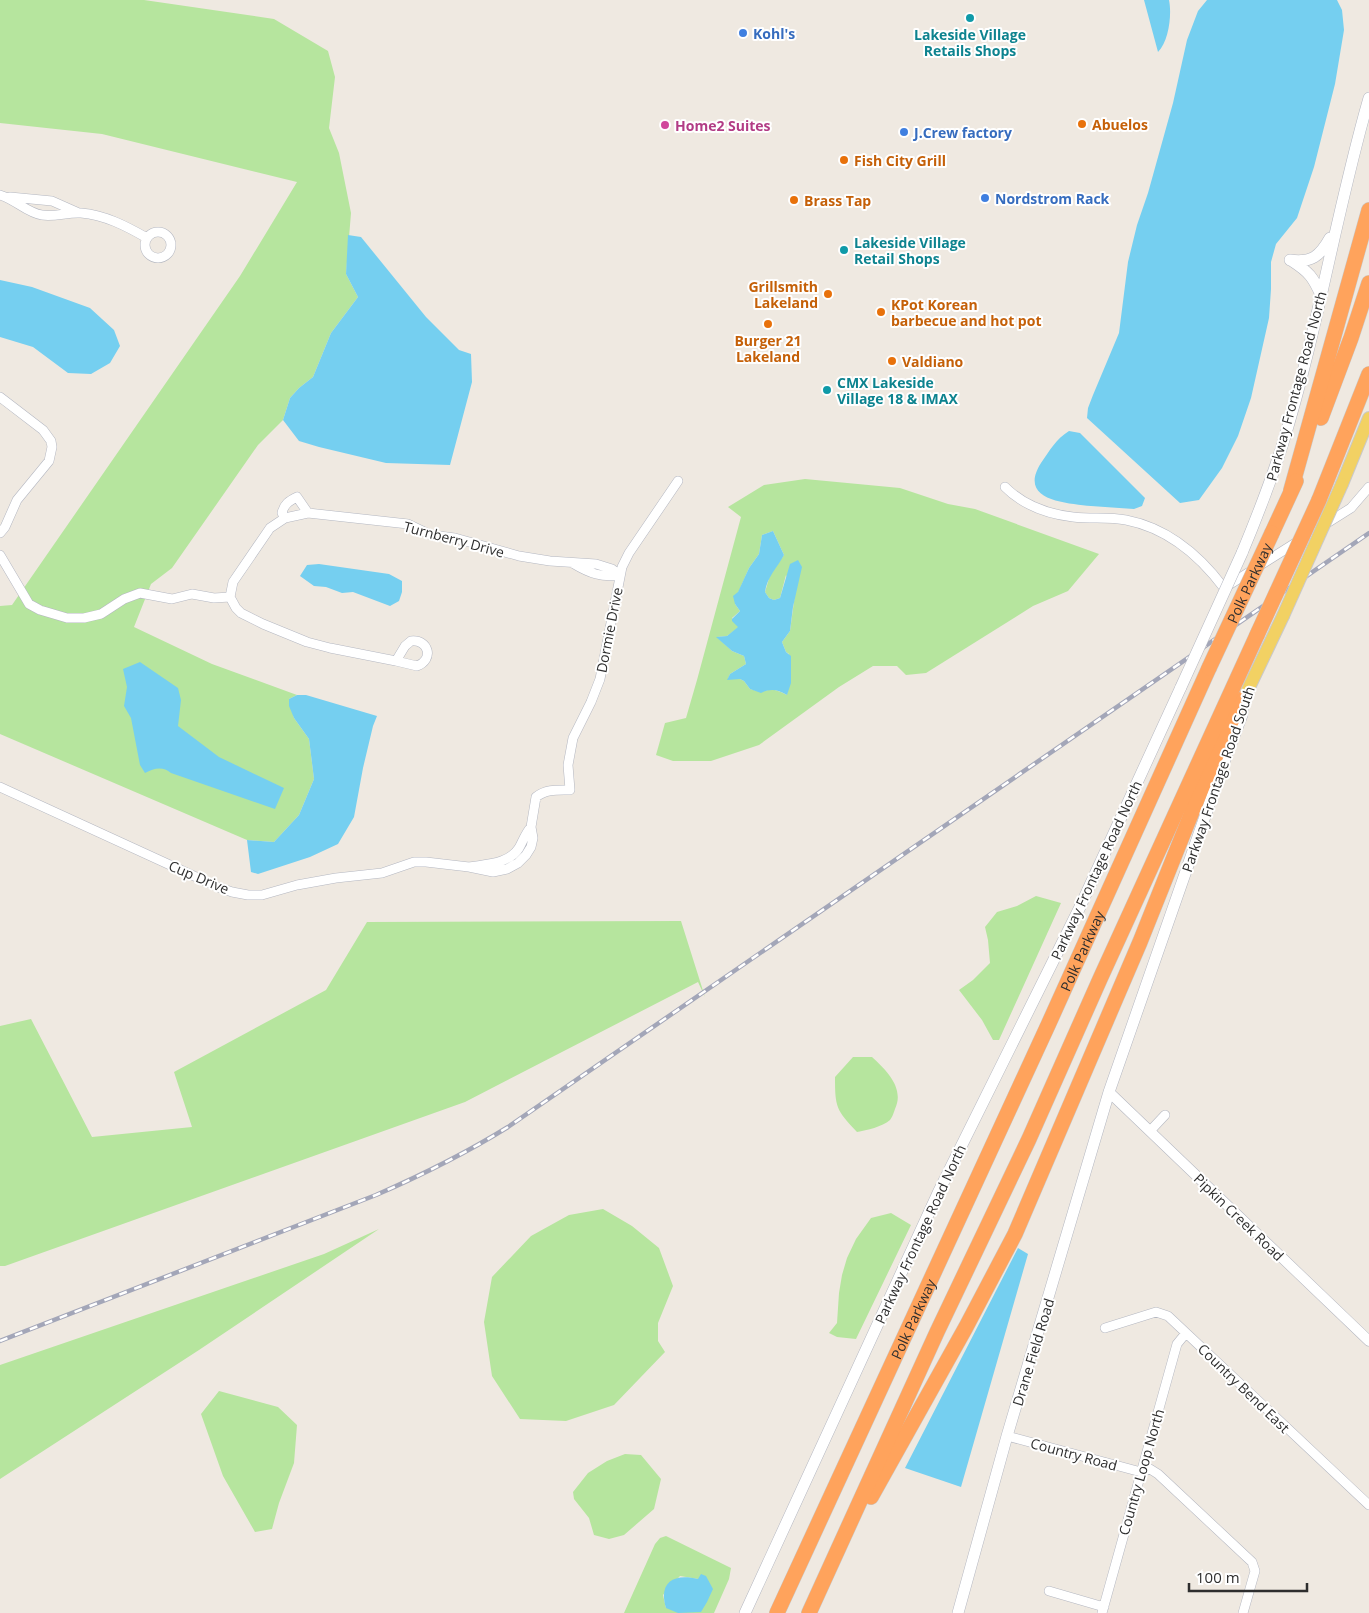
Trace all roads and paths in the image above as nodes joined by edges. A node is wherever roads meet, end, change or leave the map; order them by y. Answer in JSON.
{"nodes":[{"id":1,"x":1369,"y":98,"type":"edge"},
{"id":2,"x":0,"y":195,"type":"edge"},
{"id":3,"x":10,"y":197,"type":"junction"},
{"id":4,"x":1369,"y":210,"type":"edge"},
{"id":5,"x":80,"y":213,"type":"junction"},
{"id":6,"x":1336,"y":227,"type":"junction"},
{"id":7,"x":146,"y":238,"type":"dead end"},
{"id":8,"x":1369,"y":283,"type":"edge"},
{"id":9,"x":1320,"y":295,"type":"junction"},
{"id":10,"x":1369,"y":374,"type":"edge"},
{"id":11,"x":0,"y":397,"type":"edge"},
{"id":12,"x":1369,"y":418,"type":"edge"},
{"id":13,"x":678,"y":481,"type":"dead end"},
{"id":14,"x":1005,"y":487,"type":"dead end"},
{"id":15,"x":1369,"y":487,"type":"edge"},
{"id":16,"x":1291,"y":490,"type":"junction"},
{"id":17,"x":308,"y":513,"type":"junction"},
{"id":18,"x":286,"y":518,"type":"junction"},
{"id":19,"x":0,"y":533,"type":"edge"},
{"id":20,"x":0,"y":555,"type":"edge"},
{"id":21,"x":620,"y":575,"type":"junction"},
{"id":22,"x":230,"y":597,"type":"junction"},
{"id":23,"x":396,"y":660,"type":"dead end"},
{"id":24,"x":1244,"y":698,"type":"junction"},
{"id":25,"x":1,"y":789,"type":"edge"},
{"id":26,"x":530,"y":827,"type":"junction"},
{"id":27,"x":513,"y":854,"type":"junction"},
{"id":28,"x":520,"y":861,"type":"junction"},
{"id":29,"x":469,"y":867,"type":"junction"},
{"id":30,"x":1109,"y":1092,"type":"junction"},
{"id":31,"x":1165,"y":1115,"type":"dead end"},
{"id":32,"x":1150,"y":1131,"type":"junction"},
{"id":33,"x":1105,"y":1328,"type":"dead end"},
{"id":34,"x":1186,"y":1332,"type":"junction"},
{"id":35,"x":1369,"y":1341,"type":"edge"},
{"id":36,"x":1008,"y":1436,"type":"junction"},
{"id":37,"x":1141,"y":1472,"type":"junction"},
{"id":38,"x":1369,"y":1506,"type":"edge"},
{"id":39,"x":821,"y":1588,"type":"junction"},
{"id":40,"x":1049,"y":1591,"type":"dead end"},
{"id":41,"x":1103,"y":1610,"type":"edge"},
{"id":42,"x":745,"y":1613,"type":"edge"},
{"id":43,"x":776,"y":1613,"type":"edge"},
{"id":44,"x":809,"y":1613,"type":"edge"},
{"id":45,"x":958,"y":1613,"type":"edge"},
{"id":46,"x":1243,"y":1613,"type":"edge"}],
"edges":[{"from":1,"to":6,"type":"main road","name":"Parkway Frontage Road North"},
{"from":2,"to":3,"type":"street"},
{"from":3,"to":5,"type":"street"},
{"from":3,"to":5,"type":"street"},
{"from":4,"to":16,"type":"highway"},
{"from":5,"to":7,"type":"street"},
{"from":6,"to":9,"type":"main road","name":"Parkway Frontage Road North"},
{"from":6,"to":9,"type":"main road"},
{"from":8,"to":16,"type":"highway","name":"Polk Parkway"},
{"from":9,"to":42,"type":"main road","name":"Parkway Frontage Road North","bridge":true},
{"from":10,"to":39,"type":"highway","name":"Polk Parkway","bridge":true},
{"from":11,"to":19,"type":"street"},
{"from":12,"to":24,"type":"main road","name":"Parkway Frontage Road South","bridge":true},
{"from":13,"to":21,"type":"street","name":"Dormie Drive"},
{"from":14,"to":15,"type":"street"},
{"from":16,"to":43,"type":"highway","name":"Polk Parkway","bridge":true},
{"from":17,"to":18,"type":"street","name":"Turnberry Drive"},
{"from":17,"to":18,"type":"street"},
{"from":17,"to":21,"type":"street","name":"Turnberry Drive"},
{"from":18,"to":22,"type":"street","name":"Turnberry Drive"},
{"from":20,"to":22,"type":"street"},
{"from":21,"to":26,"type":"street","name":"Dormie Drive"},
{"from":22,"to":23,"type":"street"},
{"from":24,"to":30,"type":"main road","name":"Parkway Frontage Road South"},
{"from":24,"to":39,"type":"highway"},
{"from":25,"to":29,"type":"street","name":"Cup Drive"},
{"from":26,"to":27,"type":"street"},
{"from":26,"to":28,"type":"street"},
{"from":27,"to":28,"type":"street"},
{"from":27,"to":29,"type":"street"},
{"from":28,"to":29,"type":"street"},
{"from":30,"to":32,"type":"street","name":"Pipkin Creek Road"},
{"from":30,"to":36,"type":"main road","name":"Drane Field Road"},
{"from":31,"to":32,"type":"street"},
{"from":32,"to":35,"type":"street","name":"Pipkin Creek Road"},
{"from":33,"to":34,"type":"street","name":"Country Bend East"},
{"from":34,"to":37,"type":"street","name":"Country Loop North"},
{"from":34,"to":38,"type":"street","name":"Country Bend East"},
{"from":36,"to":37,"type":"street","name":"Country Road"},
{"from":36,"to":45,"type":"main road","name":"Drane Field Road"},
{"from":37,"to":41,"type":"street","name":"Country Loop North"},
{"from":37,"to":46,"type":"street","name":"Country Road"},
{"from":39,"to":44,"type":"highway","name":"Polk Parkway"},
{"from":40,"to":41,"type":"street"}]}
